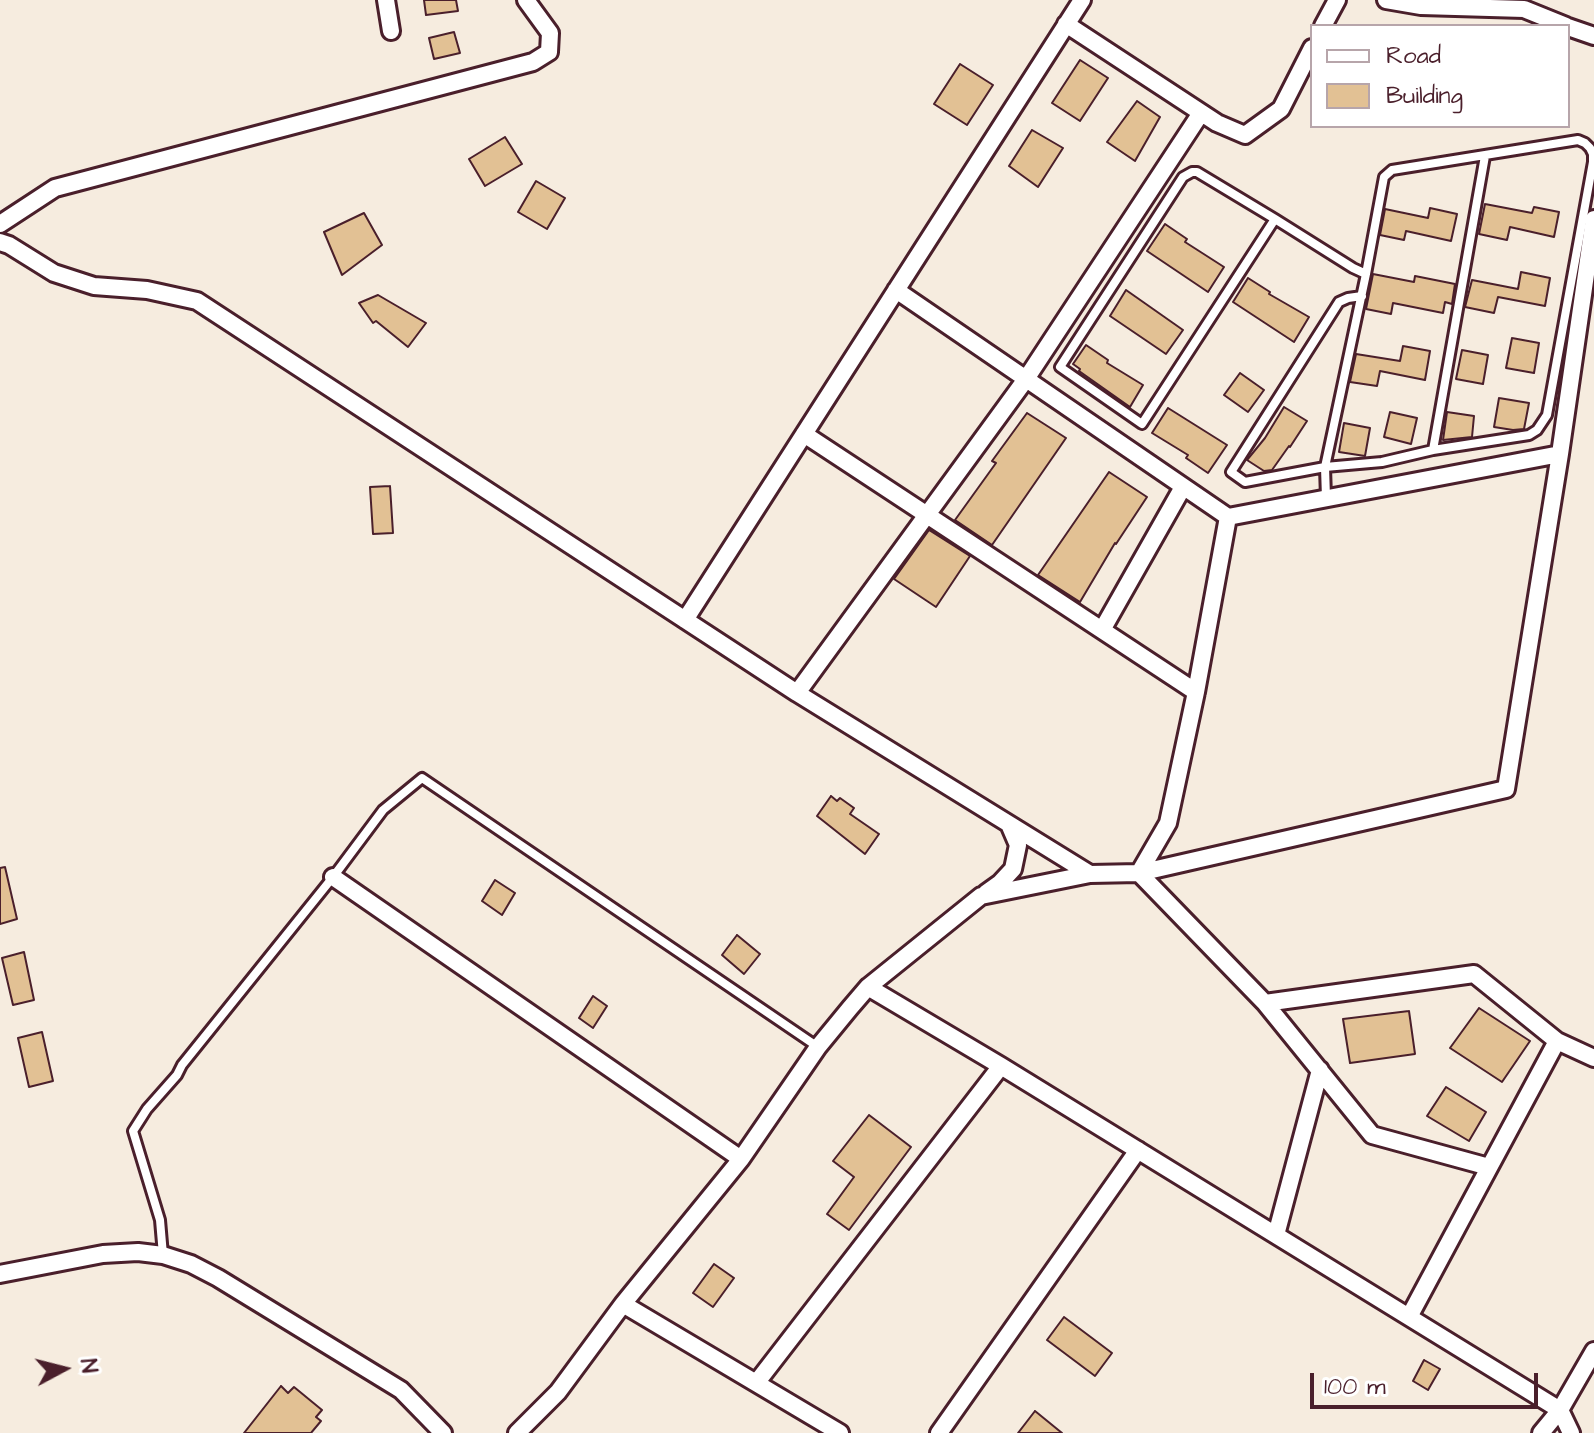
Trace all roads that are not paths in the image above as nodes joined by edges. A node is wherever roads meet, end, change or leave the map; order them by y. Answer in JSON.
{"nodes":[{"id":1,"x":386,"y":0,"type":"edge"},
{"id":2,"x":526,"y":0,"type":"edge"},
{"id":3,"x":1082,"y":0,"type":"edge"},
{"id":4,"x":1337,"y":0,"type":"edge"},
{"id":5,"x":1386,"y":0,"type":"edge"},
{"id":6,"x":1066,"y":24,"type":"junction"},
{"id":7,"x":1324,"y":24,"type":"edge"},
{"id":8,"x":1562,"y":24,"type":"edge"},
{"id":9,"x":1570,"y":27,"type":"edge"},
{"id":10,"x":391,"y":31,"type":"dead end"},
{"id":11,"x":1594,"y":36,"type":"edge"},
{"id":12,"x":1310,"y":52,"type":"edge"},
{"id":13,"x":1201,"y":113,"type":"junction"},
{"id":14,"x":1485,"y":156,"type":"junction"},
{"id":15,"x":1275,"y":219,"type":"junction"},
{"id":16,"x":1594,"y":219,"type":"edge"},
{"id":17,"x":0,"y":224,"type":"edge"},
{"id":18,"x":0,"y":242,"type":"edge"},
{"id":19,"x":1366,"y":274,"type":"junction"},
{"id":20,"x":896,"y":290,"type":"junction"},
{"id":21,"x":1362,"y":296,"type":"junction"},
{"id":22,"x":1026,"y":379,"type":"junction"},
{"id":23,"x":804,"y":434,"type":"junction"},
{"id":24,"x":1433,"y":450,"type":"junction"},
{"id":25,"x":1560,"y":454,"type":"junction"},
{"id":26,"x":1325,"y":467,"type":"junction"},
{"id":27,"x":1183,"y":487,"type":"junction"},
{"id":28,"x":1326,"y":499,"type":"junction"},
{"id":29,"x":926,"y":514,"type":"junction"},
{"id":30,"x":1228,"y":517,"type":"junction"},
{"id":31,"x":685,"y":620,"type":"junction"},
{"id":32,"x":1102,"y":630,"type":"junction"},
{"id":33,"x":1196,"y":692,"type":"junction"},
{"id":34,"x":797,"y":693,"type":"junction"},
{"id":35,"x":1009,"y":824,"type":"junction"},
{"id":36,"x":1139,"y":873,"type":"junction"},
{"id":37,"x":1090,"y":874,"type":"junction"},
{"id":38,"x":333,"y":877,"type":"junction"},
{"id":39,"x":981,"y":896,"type":"junction"},
{"id":40,"x":868,"y":987,"type":"junction"},
{"id":41,"x":1265,"y":1003,"type":"junction"},
{"id":42,"x":1557,"y":1041,"type":"junction"},
{"id":43,"x":818,"y":1047,"type":"junction"},
{"id":44,"x":1594,"y":1058,"type":"edge"},
{"id":45,"x":1001,"y":1066,"type":"junction"},
{"id":46,"x":1320,"y":1070,"type":"junction"},
{"id":47,"x":1138,"y":1150,"type":"junction"},
{"id":48,"x":741,"y":1159,"type":"junction"},
{"id":49,"x":1489,"y":1167,"type":"junction"},
{"id":50,"x":1276,"y":1235,"type":"junction"},
{"id":51,"x":163,"y":1255,"type":"junction"},
{"id":52,"x":0,"y":1274,"type":"edge"},
{"id":53,"x":623,"y":1304,"type":"junction"},
{"id":54,"x":1409,"y":1317,"type":"junction"},
{"id":55,"x":1594,"y":1351,"type":"edge"},
{"id":56,"x":757,"y":1382,"type":"junction"},
{"id":57,"x":1560,"y":1410,"type":"junction"},
{"id":58,"x":443,"y":1433,"type":"edge"},
{"id":59,"x":517,"y":1433,"type":"edge"},
{"id":60,"x":840,"y":1433,"type":"edge"},
{"id":61,"x":939,"y":1433,"type":"edge"},
{"id":62,"x":1541,"y":1433,"type":"edge"},
{"id":63,"x":1571,"y":1433,"type":"edge"}],
"edges":[{"from":1,"to":10,"type":"street"},
{"from":2,"to":17,"type":"street"},
{"from":3,"to":6,"type":"street"},
{"from":4,"to":7,"type":"street"},
{"from":5,"to":8,"type":"street"},
{"from":6,"to":13,"type":"street"},
{"from":6,"to":20,"type":"street"},
{"from":9,"to":11,"type":"street"},
{"from":12,"to":13,"type":"street"},
{"from":13,"to":22,"type":"street"},
{"from":14,"to":19,"type":"lane"},
{"from":14,"to":24,"type":"lane"},
{"from":14,"to":24,"type":"lane"},
{"from":15,"to":15,"type":"lane"},
{"from":15,"to":19,"type":"lane"},
{"from":16,"to":25,"type":"street"},
{"from":18,"to":31,"type":"street"},
{"from":19,"to":21,"type":"lane"},
{"from":20,"to":22,"type":"street"},
{"from":20,"to":23,"type":"street"},
{"from":21,"to":26,"type":"lane"},
{"from":21,"to":26,"type":"lane"},
{"from":22,"to":27,"type":"street"},
{"from":22,"to":29,"type":"street"},
{"from":23,"to":29,"type":"street"},
{"from":23,"to":31,"type":"street"},
{"from":24,"to":26,"type":"lane"},
{"from":25,"to":28,"type":"street"},
{"from":25,"to":36,"type":"street"},
{"from":26,"to":28,"type":"lane"},
{"from":27,"to":30,"type":"street"},
{"from":27,"to":32,"type":"street"},
{"from":28,"to":30,"type":"street"},
{"from":29,"to":32,"type":"street"},
{"from":29,"to":34,"type":"street"},
{"from":30,"to":33,"type":"street"},
{"from":31,"to":34,"type":"street"},
{"from":32,"to":33,"type":"street"},
{"from":33,"to":36,"type":"street"},
{"from":34,"to":35,"type":"street"},
{"from":35,"to":37,"type":"street"},
{"from":35,"to":39,"type":"street"},
{"from":36,"to":37,"type":"street"},
{"from":36,"to":41,"type":"street"},
{"from":37,"to":39,"type":"street"},
{"from":38,"to":43,"type":"lane"},
{"from":38,"to":48,"type":"street"},
{"from":38,"to":51,"type":"lane"},
{"from":39,"to":40,"type":"street"},
{"from":40,"to":43,"type":"street"},
{"from":40,"to":45,"type":"street"},
{"from":41,"to":42,"type":"street"},
{"from":41,"to":46,"type":"street"},
{"from":42,"to":44,"type":"street"},
{"from":42,"to":49,"type":"street"},
{"from":43,"to":48,"type":"street"},
{"from":45,"to":47,"type":"street"},
{"from":45,"to":56,"type":"street"},
{"from":46,"to":49,"type":"street"},
{"from":46,"to":50,"type":"street"},
{"from":47,"to":50,"type":"street"},
{"from":47,"to":61,"type":"street"},
{"from":48,"to":53,"type":"street"},
{"from":49,"to":54,"type":"street"},
{"from":50,"to":54,"type":"street"},
{"from":51,"to":52,"type":"street"},
{"from":51,"to":58,"type":"street"},
{"from":53,"to":56,"type":"street"},
{"from":53,"to":59,"type":"street"},
{"from":54,"to":57,"type":"street"},
{"from":55,"to":57,"type":"street"},
{"from":56,"to":60,"type":"street"},
{"from":57,"to":62,"type":"street"},
{"from":57,"to":63,"type":"street"}]}
